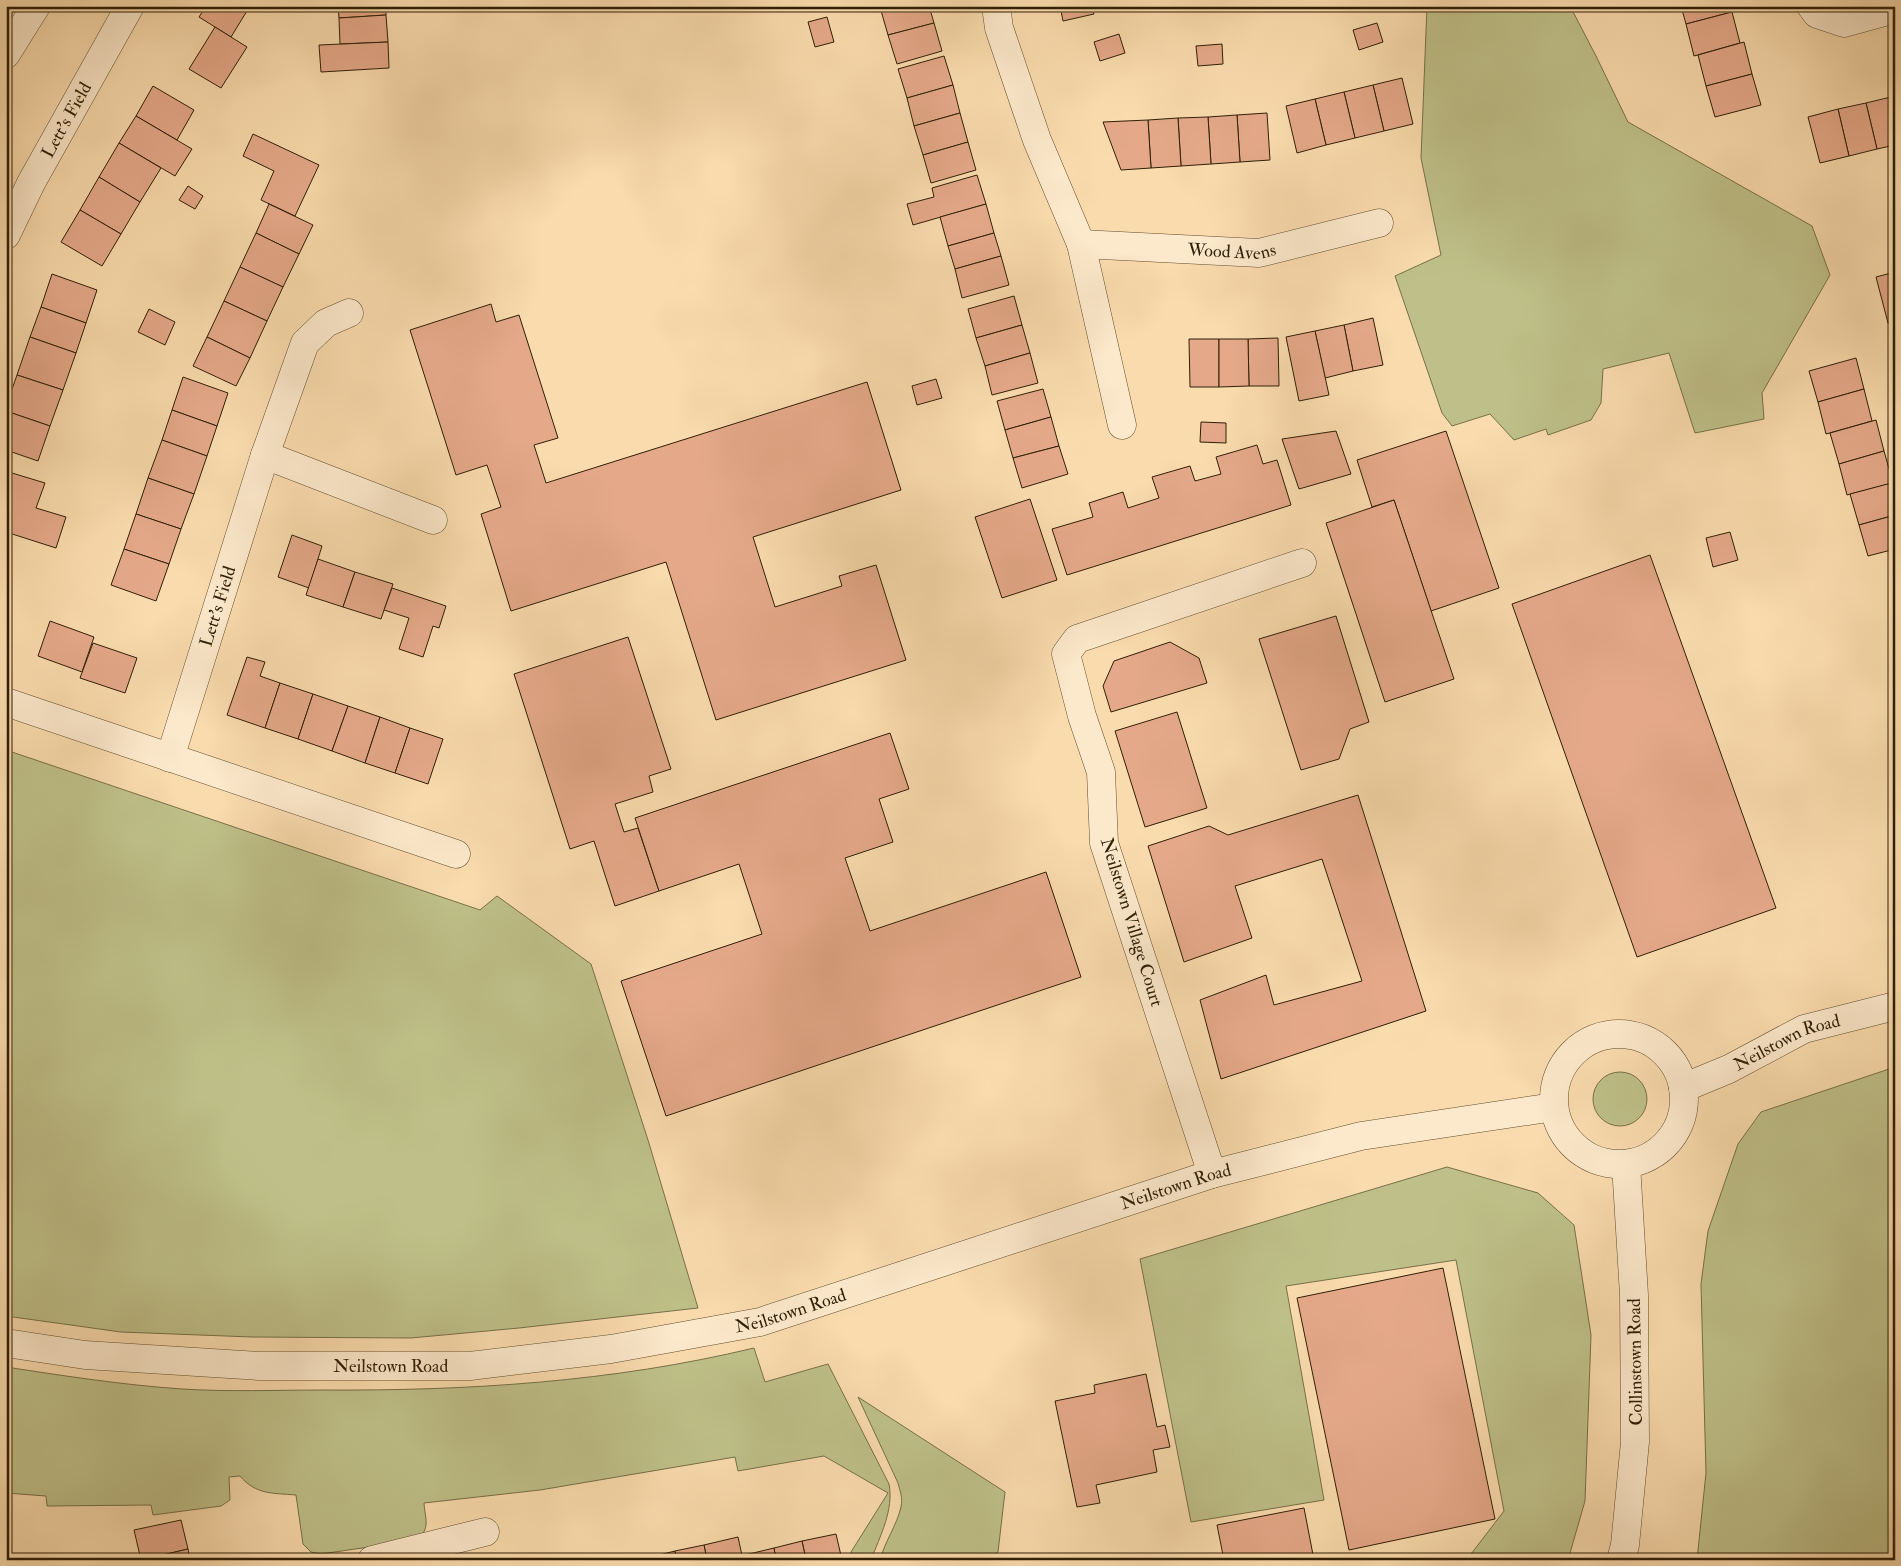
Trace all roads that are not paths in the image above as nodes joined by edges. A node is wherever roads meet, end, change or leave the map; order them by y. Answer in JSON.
{"nodes":[{"id":1,"x":36,"y":6,"type":"edge"},
{"id":2,"x":130,"y":6,"type":"edge"},
{"id":3,"x":996,"y":6,"type":"edge"},
{"id":4,"x":1811,"y":6,"type":"edge"},
{"id":5,"x":1895,"y":9,"type":"edge"},
{"id":6,"x":6,"y":54,"type":"edge"},
{"id":7,"x":1379,"y":223,"type":"dead end"},
{"id":8,"x":6,"y":235,"type":"edge"},
{"id":9,"x":1080,"y":244,"type":"junction"},
{"id":10,"x":349,"y":313,"type":"dead end"},
{"id":11,"x":1122,"y":425,"type":"dead end"},
{"id":12,"x":265,"y":455,"type":"junction"},
{"id":13,"x":433,"y":520,"type":"dead end"},
{"id":14,"x":1302,"y":563,"type":"dead end"},
{"id":15,"x":6,"y":702,"type":"edge"},
{"id":16,"x":170,"y":758,"type":"junction"},
{"id":17,"x":456,"y":854,"type":"dead end"},
{"id":18,"x":1895,"y":1006,"type":"edge"},
{"id":19,"x":1683,"y":1088,"type":"junction"},
{"id":20,"x":1554,"y":1107,"type":"junction"},
{"id":21,"x":1626,"y":1164,"type":"junction"},
{"id":22,"x":1212,"y":1174,"type":"junction"},
{"id":23,"x":6,"y":1343,"type":"edge"},
{"id":24,"x":485,"y":1532,"type":"dead end"},
{"id":25,"x":372,"y":1560,"type":"edge"},
{"id":26,"x":1621,"y":1560,"type":"edge"}],
"edges":[{"from":1,"to":6,"type":"street"},
{"from":2,"to":8,"type":"street","name":"Lett's Field"},
{"from":3,"to":9,"type":"street"},
{"from":4,"to":5,"type":"street"},
{"from":7,"to":9,"type":"street","name":"Wood Avens"},
{"from":9,"to":11,"type":"street"},
{"from":10,"to":12,"type":"street","name":"Lett's Field"},
{"from":12,"to":13,"type":"street"},
{"from":12,"to":16,"type":"street","name":"Lett's Field"},
{"from":14,"to":22,"type":"street","name":"Neilstown Village Court"},
{"from":15,"to":16,"type":"street"},
{"from":16,"to":17,"type":"street"},
{"from":18,"to":19,"type":"street","name":"Neilstown Road"},
{"from":19,"to":20,"type":"street"},
{"from":19,"to":21,"type":"street"},
{"from":20,"to":21,"type":"street"},
{"from":20,"to":22,"type":"street","name":"Neilstown Road"},
{"from":21,"to":26,"type":"street","name":"Collinstown Road"},
{"from":22,"to":23,"type":"street","name":"Neilstown Road"},
{"from":24,"to":25,"type":"street"}]}
